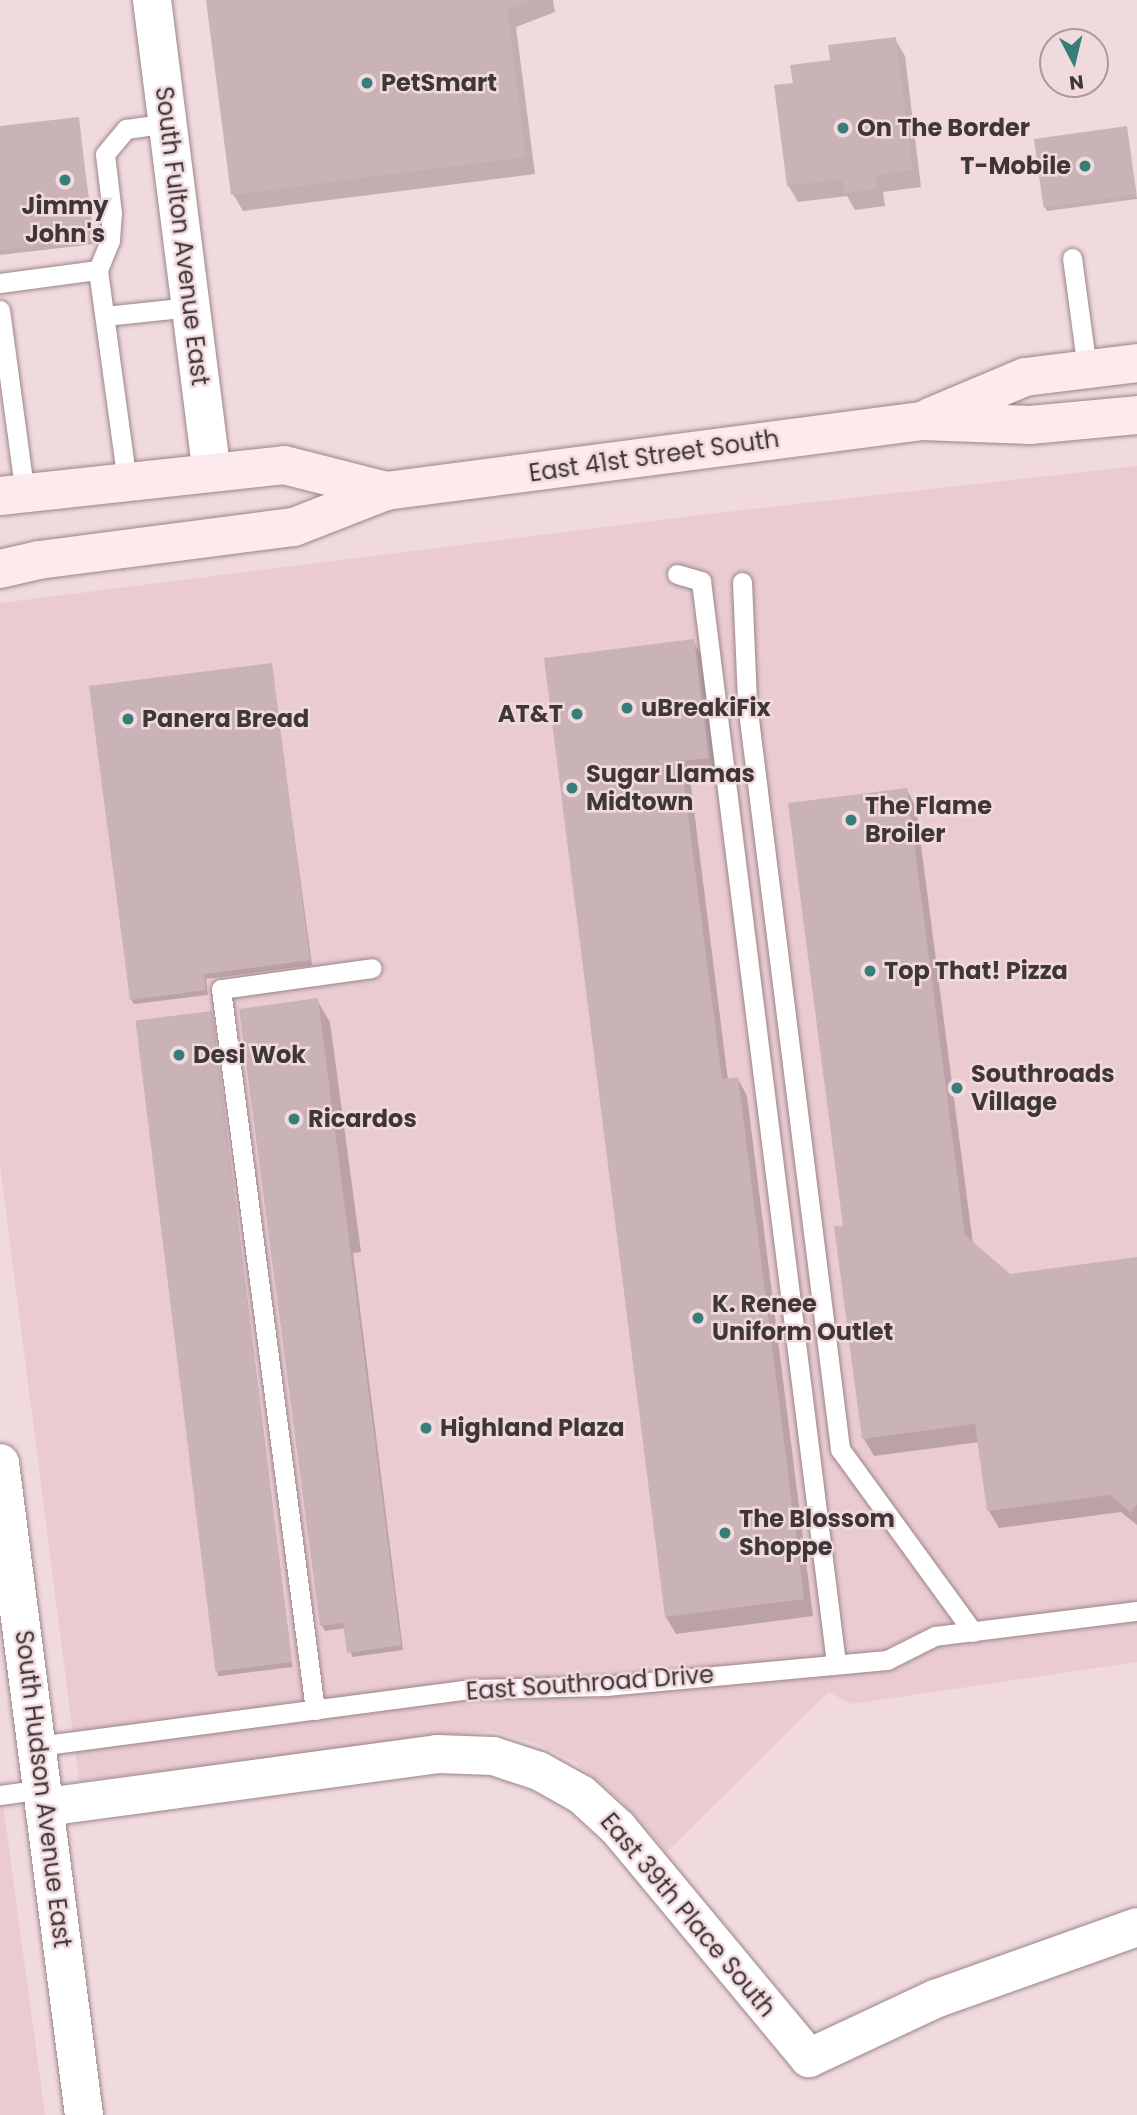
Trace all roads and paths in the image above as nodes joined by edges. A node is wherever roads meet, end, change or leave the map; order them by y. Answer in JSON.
{"nodes":[{"id":1,"x":152,"y":0,"type":"edge"},
{"id":2,"x":168,"y":123,"type":"junction"},
{"id":3,"x":1072,"y":258,"type":"dead end"},
{"id":4,"x":98,"y":270,"type":"junction"},
{"id":5,"x":0,"y":283,"type":"edge"},
{"id":6,"x":191,"y":307,"type":"junction"},
{"id":7,"x":0,"y":310,"type":"edge"},
{"id":8,"x":104,"y":316,"type":"junction"},
{"id":9,"x":1137,"y":363,"type":"edge"},
{"id":10,"x":1087,"y":369,"type":"junction"},
{"id":11,"x":1137,"y":415,"type":"edge"},
{"id":12,"x":922,"y":421,"type":"junction"},
{"id":13,"x":212,"y":472,"type":"junction"},
{"id":14,"x":127,"y":482,"type":"junction"},
{"id":15,"x":386,"y":491,"type":"junction"},
{"id":16,"x":13,"y":495,"type":"edge"},
{"id":17,"x":0,"y":569,"type":"edge"},
{"id":18,"x":677,"y":574,"type":"dead end"},
{"id":19,"x":741,"y":582,"type":"dead end"},
{"id":20,"x":372,"y":968,"type":"dead end"},
{"id":21,"x":0,"y":1463,"type":"edge"},
{"id":22,"x":1137,"y":1611,"type":"edge"},
{"id":23,"x":973,"y":1632,"type":"junction"},
{"id":24,"x":12,"y":1645,"type":"edge"},
{"id":25,"x":836,"y":1664,"type":"junction"},
{"id":26,"x":315,"y":1710,"type":"junction"},
{"id":27,"x":38,"y":1746,"type":"junction"},
{"id":28,"x":0,"y":1795,"type":"edge"},
{"id":29,"x":45,"y":1798,"type":"junction"},
{"id":30,"x":1137,"y":1927,"type":"edge"},
{"id":31,"x":84,"y":2115,"type":"edge"}],
"edges":[{"from":1,"to":2,"type":"street","name":"South Fulton Avenue East"},
{"from":2,"to":4,"type":"lane"},
{"from":2,"to":6,"type":"street","name":"South Fulton Avenue East"},
{"from":3,"to":10,"type":"lane"},
{"from":4,"to":5,"type":"lane"},
{"from":4,"to":8,"type":"lane"},
{"from":6,"to":8,"type":"lane"},
{"from":6,"to":13,"type":"street","name":"South Fulton Avenue East"},
{"from":7,"to":16,"type":"lane"},
{"from":8,"to":14,"type":"lane"},
{"from":9,"to":10,"type":"main road","name":"East 41st Street South"},
{"from":10,"to":12,"type":"main road","name":"East 41st Street South"},
{"from":11,"to":12,"type":"main road","name":"East 41st Street South"},
{"from":12,"to":15,"type":"main road","name":"East 41st Street South"},
{"from":13,"to":14,"type":"main road","name":"East 41st Street South"},
{"from":13,"to":15,"type":"main road","name":"East 41st Street South"},
{"from":14,"to":16,"type":"main road","name":"East 41st Street South"},
{"from":15,"to":17,"type":"main road","name":"East 41st Street South"},
{"from":18,"to":25,"type":"lane"},
{"from":19,"to":23,"type":"lane"},
{"from":20,"to":26,"type":"lane"},
{"from":21,"to":24,"type":"street","name":"South Hudson Avenue East"},
{"from":22,"to":23,"type":"lane","name":"East Southroad Drive"},
{"from":23,"to":25,"type":"lane","name":"East Southroad Drive"},
{"from":24,"to":27,"type":"street","name":"South Hudson Avenue East"},
{"from":25,"to":26,"type":"lane","name":"East Southroad Drive"},
{"from":26,"to":27,"type":"lane","name":"East Southroad Drive"},
{"from":27,"to":29,"type":"street","name":"South Hudson Avenue East"},
{"from":28,"to":29,"type":"lane"},
{"from":29,"to":30,"type":"street","name":"East 39th Place South"},
{"from":29,"to":31,"type":"street","name":"South Hudson Avenue East"}]}
